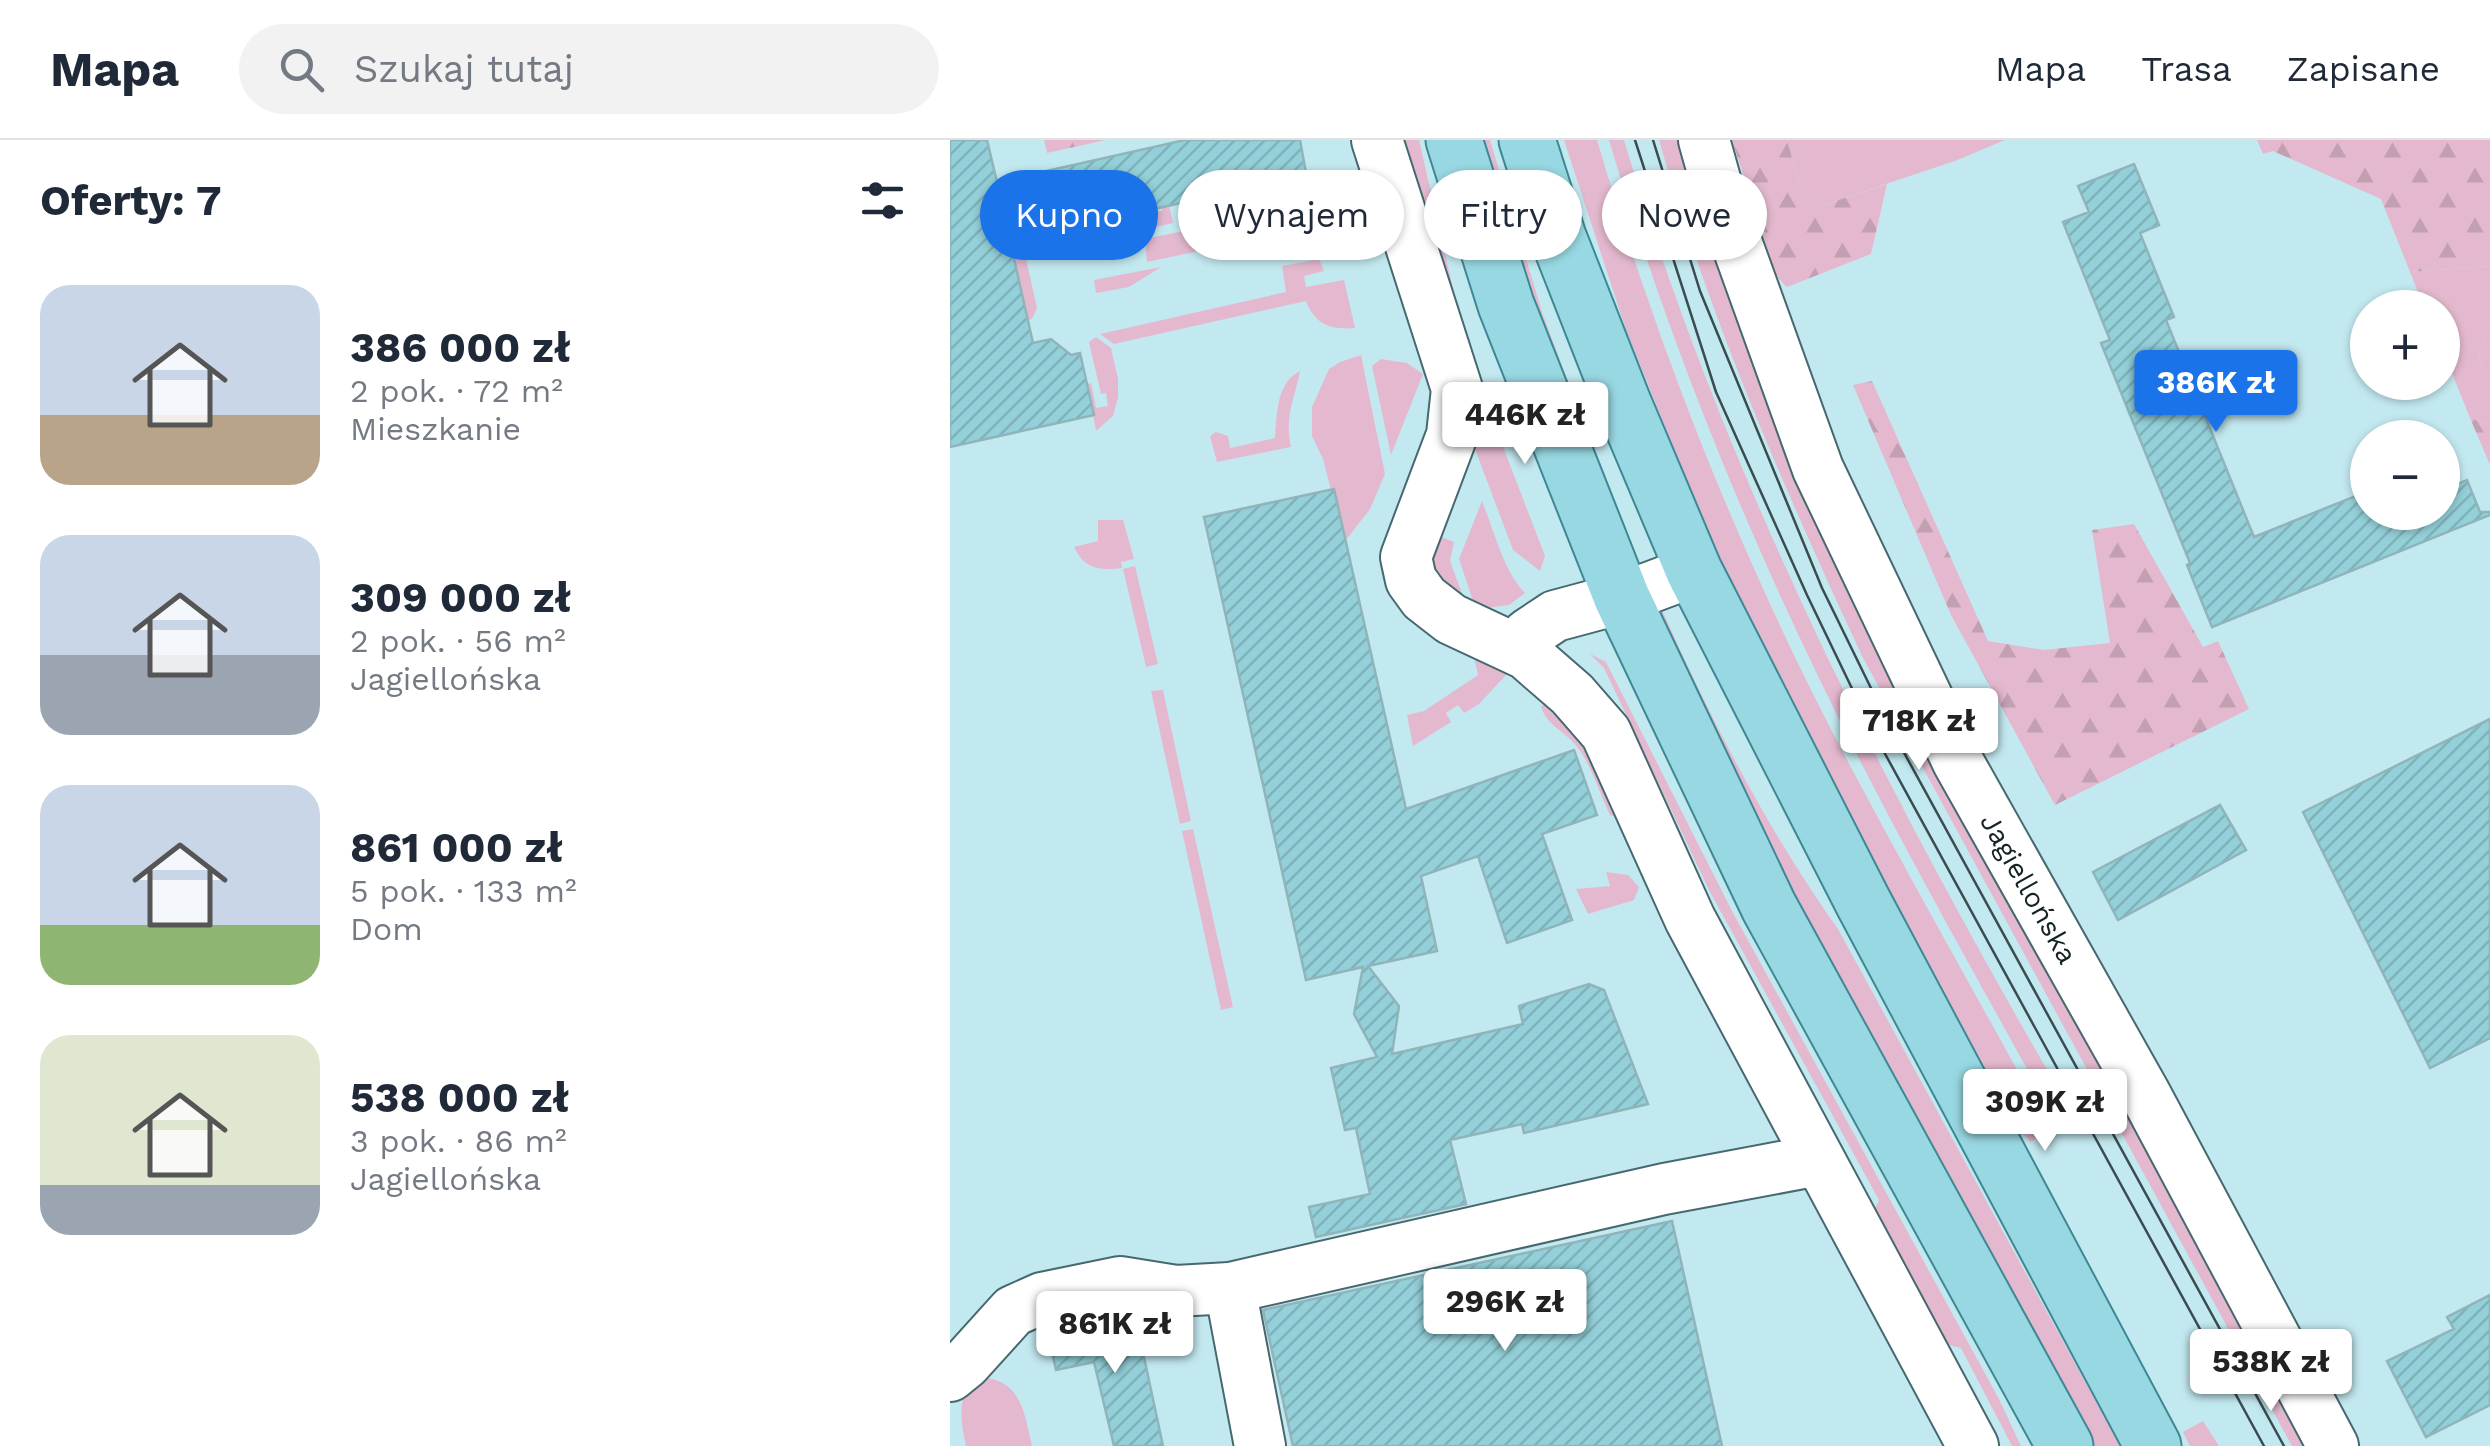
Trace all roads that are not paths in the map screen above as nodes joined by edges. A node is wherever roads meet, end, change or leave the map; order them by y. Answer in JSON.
{"nodes":[{"id":1,"x":1377,"y":140,"type":"edge"},
{"id":2,"x":1454,"y":140,"type":"edge"},
{"id":3,"x":1527,"y":140,"type":"edge"},
{"id":4,"x":1704,"y":140,"type":"edge"},
{"id":5,"x":1694,"y":572,"type":"junction"},
{"id":6,"x":1622,"y":598,"type":"junction"},
{"id":7,"x":1526,"y":654,"type":"junction"},
{"id":8,"x":1819,"y":1160,"type":"junction"},
{"id":9,"x":1230,"y":1288,"type":"junction"},
{"id":10,"x":950,"y":1376,"type":"edge"},
{"id":11,"x":1260,"y":1446,"type":"edge"},
{"id":12,"x":1973,"y":1446,"type":"edge"},
{"id":13,"x":2065,"y":1446,"type":"edge"},
{"id":14,"x":2153,"y":1446,"type":"edge"},
{"id":15,"x":2334,"y":1446,"type":"edge"}],
"edges":[{"from":1,"to":7,"type":"street"},
{"from":2,"to":6,"type":"main road"},
{"from":3,"to":5,"type":"main road"},
{"from":4,"to":15,"type":"street","name":"Jagiellońska"},
{"from":5,"to":6,"type":"street"},
{"from":5,"to":14,"type":"main road"},
{"from":6,"to":7,"type":"street"},
{"from":6,"to":13,"type":"main road"},
{"from":7,"to":8,"type":"street"},
{"from":8,"to":9,"type":"street"},
{"from":8,"to":12,"type":"street"},
{"from":9,"to":10,"type":"street"},
{"from":9,"to":11,"type":"street"}]}
